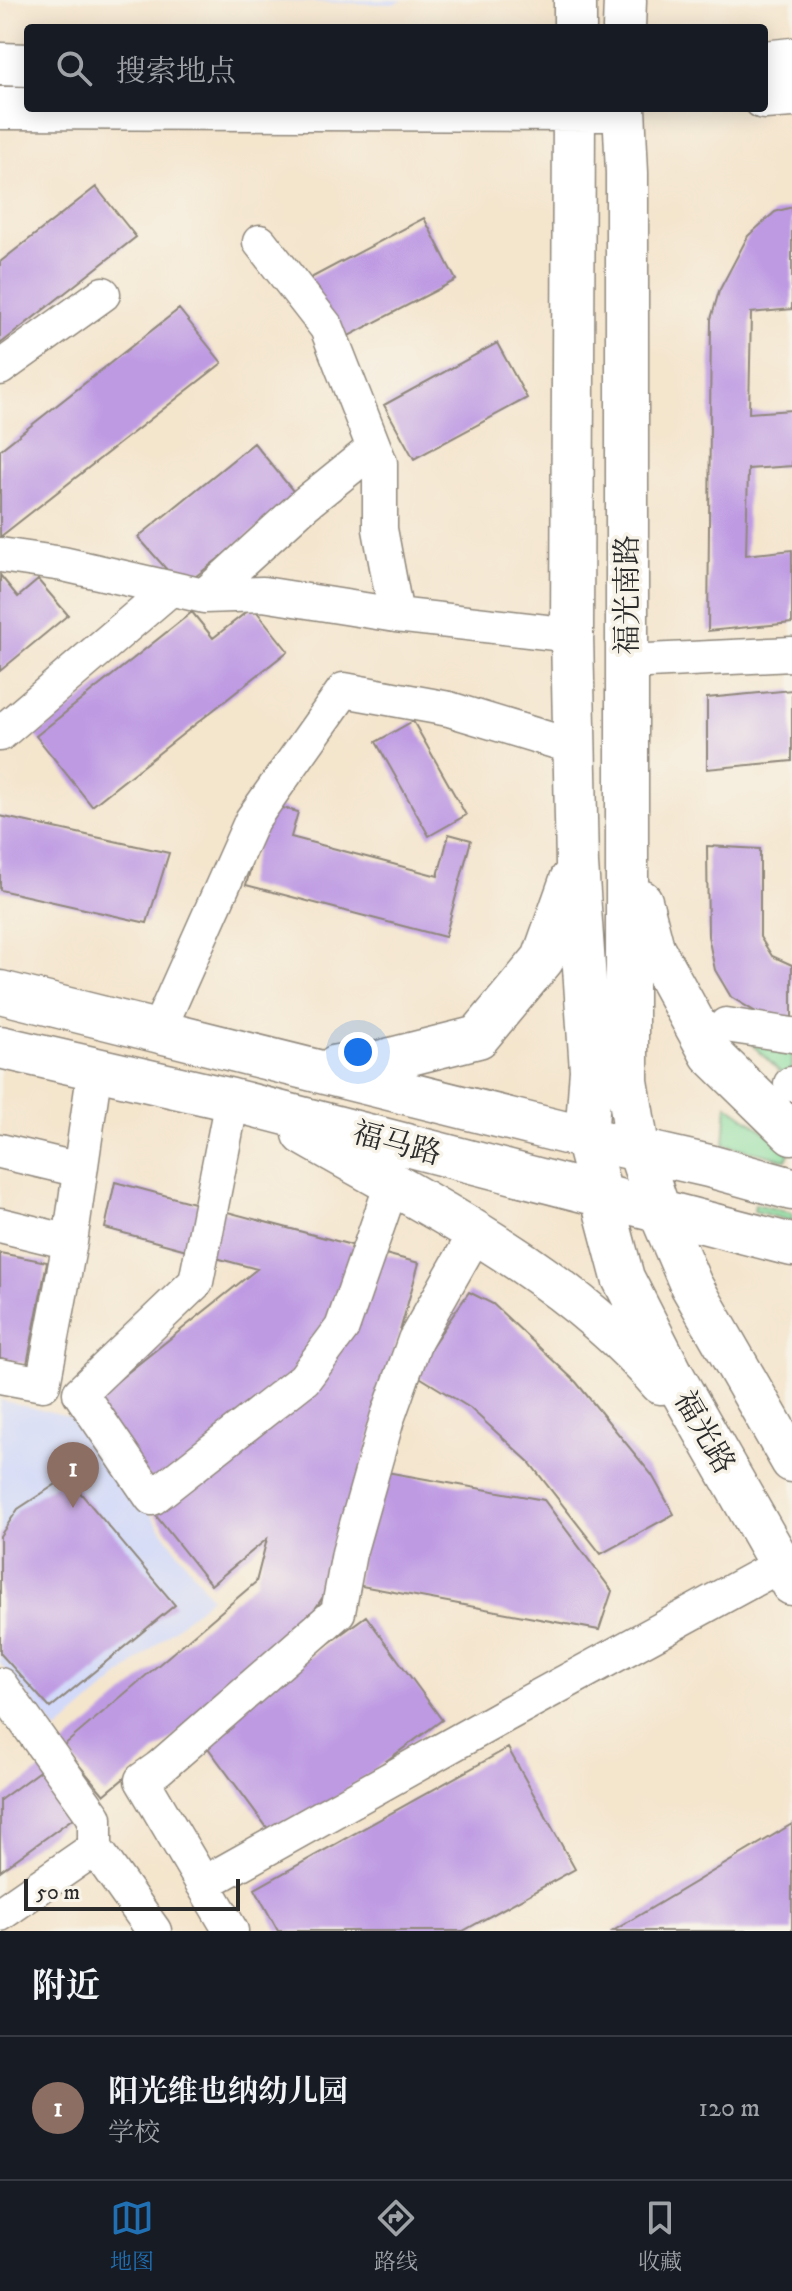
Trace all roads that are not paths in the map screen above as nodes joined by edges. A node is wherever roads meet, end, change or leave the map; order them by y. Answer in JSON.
{"nodes":[{"id":1,"x":575,"y":0,"type":"edge"},
{"id":2,"x":625,"y":0,"type":"edge"},
{"id":3,"x":575,"y":24,"type":"edge"},
{"id":4,"x":624,"y":24,"type":"edge"},
{"id":5,"x":792,"y":59,"type":"edge"},
{"id":6,"x":768,"y":62,"type":"edge"},
{"id":7,"x":0,"y":64,"type":"edge"},
{"id":8,"x":24,"y":65,"type":"edge"},
{"id":9,"x":792,"y":96,"type":"edge"},
{"id":10,"x":768,"y":98,"type":"edge"},
{"id":11,"x":0,"y":108,"type":"edge"},
{"id":12,"x":24,"y":108,"type":"edge"},
{"id":13,"x":574,"y":112,"type":"edge"},
{"id":14,"x":631,"y":112,"type":"edge"},
{"id":15,"x":260,"y":242,"type":"dead end"},
{"id":16,"x":103,"y":294,"type":"dead end"},
{"id":17,"x":0,"y":368,"type":"edge"},
{"id":18,"x":374,"y":448,"type":"junction"},
{"id":19,"x":0,"y":555,"type":"edge"},
{"id":20,"x":170,"y":589,"type":"junction"},
{"id":21,"x":204,"y":596,"type":"junction"},
{"id":22,"x":396,"y":615,"type":"junction"},
{"id":23,"x":572,"y":635,"type":"junction"},
{"id":24,"x":792,"y":654,"type":"edge"},
{"id":25,"x":627,"y":662,"type":"junction"},
{"id":26,"x":0,"y":734,"type":"edge"},
{"id":27,"x":574,"y":747,"type":"junction"},
{"id":28,"x":627,"y":845,"type":"junction"},
{"id":29,"x":577,"y":864,"type":"junction"},
{"id":30,"x":0,"y":992,"type":"edge"},
{"id":31,"x":726,"y":1025,"type":"dead end"},
{"id":32,"x":158,"y":1031,"type":"junction"},
{"id":33,"x":792,"y":1035,"type":"edge"},
{"id":34,"x":0,"y":1047,"type":"edge"},
{"id":35,"x":95,"y":1068,"type":"junction"},
{"id":36,"x":307,"y":1068,"type":"junction"},
{"id":37,"x":609,"y":1076,"type":"junction"},
{"id":38,"x":245,"y":1104,"type":"junction"},
{"id":39,"x":792,"y":1133,"type":"edge"},
{"id":40,"x":586,"y":1138,"type":"junction"},
{"id":41,"x":638,"y":1148,"type":"junction"},
{"id":42,"x":0,"y":1151,"type":"edge"},
{"id":43,"x":80,"y":1170,"type":"junction"},
{"id":44,"x":392,"y":1184,"type":"junction"},
{"id":45,"x":792,"y":1189,"type":"edge"},
{"id":46,"x":602,"y":1196,"type":"junction"},
{"id":47,"x":659,"y":1210,"type":"junction"},
{"id":48,"x":0,"y":1225,"type":"edge"},
{"id":49,"x":477,"y":1231,"type":"junction"},
{"id":50,"x":70,"y":1242,"type":"junction"},
{"id":51,"x":792,"y":1245,"type":"edge"},
{"id":52,"x":0,"y":1376,"type":"edge"},
{"id":53,"x":711,"y":1441,"type":"junction"},
{"id":54,"x":792,"y":1461,"type":"edge"},
{"id":55,"x":786,"y":1574,"type":"edge"},
{"id":56,"x":0,"y":1685,"type":"edge"},
{"id":57,"x":95,"y":1848,"type":"junction"},
{"id":58,"x":203,"y":1884,"type":"junction"},
{"id":59,"x":0,"y":1914,"type":"edge"},
{"id":60,"x":154,"y":1931,"type":"edge"},
{"id":61,"x":231,"y":1931,"type":"edge"}],
"edges":[{"from":1,"to":3,"type":"main road"},
{"from":2,"to":4,"type":"main road"},
{"from":5,"to":6,"type":"main road"},
{"from":7,"to":8,"type":"main road"},
{"from":9,"to":10,"type":"main road"},
{"from":11,"to":12,"type":"main road"},
{"from":13,"to":23,"type":"main road","name":"福光南路"},
{"from":14,"to":25,"type":"main road","name":"福光南路"},
{"from":15,"to":18,"type":"lane"},
{"from":16,"to":17,"type":"lane"},
{"from":18,"to":21,"type":"lane"},
{"from":18,"to":22,"type":"lane"},
{"from":19,"to":20,"type":"lane"},
{"from":20,"to":21,"type":"lane"},
{"from":20,"to":26,"type":"lane"},
{"from":21,"to":22,"type":"lane"},
{"from":22,"to":23,"type":"lane"},
{"from":23,"to":27,"type":"main road","name":"福光南路"},
{"from":24,"to":25,"type":"lane"},
{"from":25,"to":28,"type":"main road","name":"福光南路"},
{"from":27,"to":29,"type":"main road","name":"福光南路"},
{"from":27,"to":32,"type":"lane"},
{"from":28,"to":37,"type":"main road","name":"福光南路"},
{"from":28,"to":39,"type":"main road"},
{"from":29,"to":36,"type":"main road"},
{"from":29,"to":37,"type":"main road","name":"福光南路"},
{"from":30,"to":32,"type":"main road","name":"福马路"},
{"from":31,"to":33,"type":"lane"},
{"from":32,"to":36,"type":"main road","name":"福马路"},
{"from":34,"to":35,"type":"main road","name":"福马路"},
{"from":35,"to":38,"type":"main road","name":"福马路"},
{"from":35,"to":43,"type":"lane"},
{"from":36,"to":40,"type":"main road","name":"福马路"},
{"from":37,"to":40,"type":"main road","name":"福光路"},
{"from":37,"to":41,"type":"main road","name":"福光路"},
{"from":38,"to":44,"type":"main road"},
{"from":38,"to":44,"type":"lane"},
{"from":38,"to":46,"type":"main road","name":"福马路"},
{"from":40,"to":41,"type":"main road","name":"福马路"},
{"from":40,"to":46,"type":"main road","name":"福光路"},
{"from":41,"to":45,"type":"main road","name":"福马路"},
{"from":41,"to":47,"type":"main road","name":"福光路"},
{"from":42,"to":43,"type":"lane"},
{"from":43,"to":50,"type":"lane"},
{"from":44,"to":49,"type":"main road"},
{"from":46,"to":47,"type":"main road","name":"福马路"},
{"from":46,"to":53,"type":"main road","name":"福光路"},
{"from":47,"to":51,"type":"main road","name":"福马路"},
{"from":47,"to":54,"type":"main road","name":"福光路"},
{"from":48,"to":50,"type":"lane"},
{"from":49,"to":53,"type":"main road"},
{"from":49,"to":58,"type":"lane"},
{"from":50,"to":52,"type":"lane"},
{"from":53,"to":55,"type":"main road","name":"福光路"},
{"from":55,"to":58,"type":"lane"},
{"from":56,"to":57,"type":"lane"},
{"from":57,"to":59,"type":"lane"},
{"from":57,"to":60,"type":"lane"},
{"from":58,"to":61,"type":"lane"}]}
